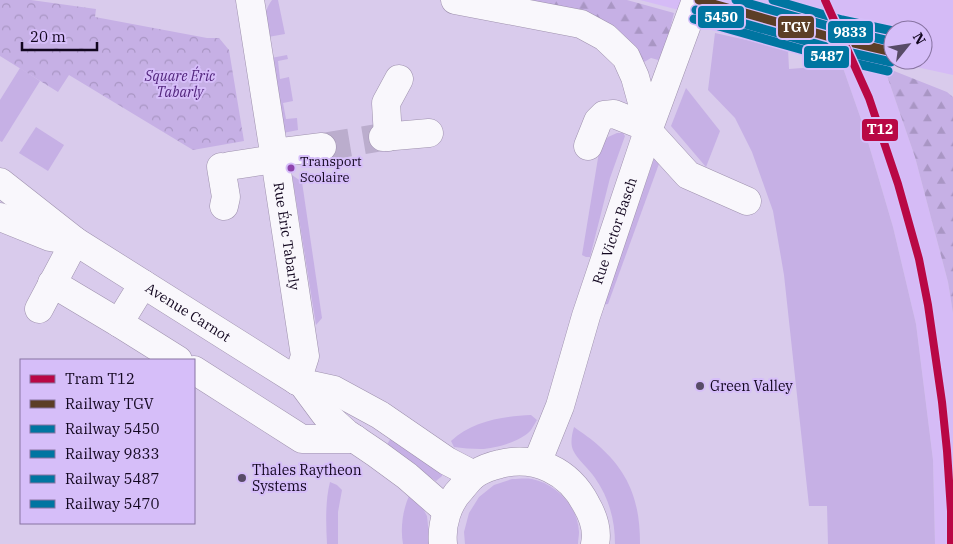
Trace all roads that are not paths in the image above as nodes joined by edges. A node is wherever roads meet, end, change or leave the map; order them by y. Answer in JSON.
{"nodes":[{"id":1,"x":250,"y":0,"type":"edge"},
{"id":2,"x":455,"y":0,"type":"edge"},
{"id":3,"x":696,"y":0,"type":"edge"},
{"id":4,"x":399,"y":79,"type":"dead end"},
{"id":5,"x":649,"y":130,"type":"junction"},
{"id":6,"x":429,"y":133,"type":"dead end"},
{"id":7,"x":588,"y":146,"type":"dead end"},
{"id":8,"x":322,"y":147,"type":"tunnel mouth"},
{"id":9,"x":275,"y":156,"type":"junction"},
{"id":10,"x":0,"y":182,"type":"edge"},
{"id":11,"x":747,"y":201,"type":"dead end"},
{"id":12,"x":224,"y":206,"type":"dead end"},
{"id":13,"x":0,"y":217,"type":"edge"},
{"id":14,"x":75,"y":241,"type":"junction"},
{"id":15,"x":52,"y":283,"type":"junction"},
{"id":16,"x":144,"y":284,"type":"junction"},
{"id":17,"x":39,"y":309,"type":"dead end"},
{"id":18,"x":119,"y":323,"type":"junction"},
{"id":19,"x":176,"y":359,"type":"edge"},
{"id":20,"x":195,"y":371,"type":"edge"},
{"id":21,"x":299,"y":382,"type":"junction"},
{"id":22,"x":355,"y":439,"type":"junction"},
{"id":23,"x":537,"y":463,"type":"junction"},
{"id":24,"x":474,"y":475,"type":"junction"},
{"id":25,"x":447,"y":510,"type":"junction"},
{"id":26,"x":597,"y":539,"type":"edge"},
{"id":27,"x":443,"y":544,"type":"edge"}],
"edges":[{"from":1,"to":9,"type":"street","name":"Rue Éric Tabarly"},
{"from":2,"to":5,"type":"street"},
{"from":3,"to":5,"type":"street","name":"Rue Victor Basch"},
{"from":4,"to":6,"type":"street"},
{"from":5,"to":7,"type":"street"},
{"from":5,"to":11,"type":"street"},
{"from":5,"to":23,"type":"street","name":"Rue Victor Basch"},
{"from":8,"to":9,"type":"street"},
{"from":9,"to":12,"type":"street"},
{"from":9,"to":21,"type":"street","name":"Rue Éric Tabarly"},
{"from":10,"to":14,"type":"street","name":"Avenue Carnot"},
{"from":13,"to":14,"type":"street","name":"Avenue Carnot"},
{"from":14,"to":15,"type":"street"},
{"from":14,"to":16,"type":"street","name":"Avenue Carnot"},
{"from":15,"to":17,"type":"street"},
{"from":15,"to":18,"type":"street"},
{"from":16,"to":18,"type":"street"},
{"from":16,"to":21,"type":"street","name":"Avenue Carnot"},
{"from":18,"to":19,"type":"street"},
{"from":20,"to":22,"type":"street"},
{"from":21,"to":22,"type":"street","name":"Avenue Carnot"},
{"from":21,"to":24,"type":"street","name":"Avenue Carnot"},
{"from":22,"to":25,"type":"street","name":"Avenue Carnot"},
{"from":23,"to":24,"type":"street"},
{"from":23,"to":26,"type":"street"},
{"from":24,"to":25,"type":"street"},
{"from":25,"to":27,"type":"street"}]}
